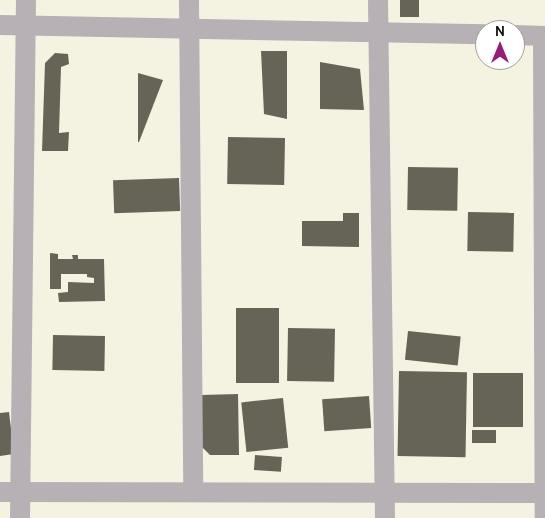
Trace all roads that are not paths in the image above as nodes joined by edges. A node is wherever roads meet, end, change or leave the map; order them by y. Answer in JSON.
{"nodes":[{"id":1,"x":26,"y":0,"type":"edge"},
{"id":2,"x":189,"y":0,"type":"edge"},
{"id":3,"x":378,"y":0,"type":"edge"},
{"id":4,"x":25,"y":24,"type":"junction"},
{"id":5,"x":0,"y":25,"type":"edge"},
{"id":6,"x":189,"y":27,"type":"junction"},
{"id":7,"x":378,"y":31,"type":"junction"},
{"id":8,"x":475,"y":34,"type":"edge"},
{"id":9,"x":525,"y":35,"type":"edge"},
{"id":10,"x":544,"y":36,"type":"edge"},
{"id":11,"x":385,"y":491,"type":"junction"},
{"id":12,"x":10,"y":492,"type":"edge"},
{"id":13,"x":193,"y":492,"type":"junction"},
{"id":14,"x":545,"y":493,"type":"edge"},
{"id":15,"x":20,"y":518,"type":"edge"},
{"id":16,"x":385,"y":518,"type":"edge"},
{"id":17,"x":545,"y":518,"type":"edge"}],
"edges":[{"from":1,"to":4,"type":"street"},
{"from":2,"to":6,"type":"street"},
{"from":3,"to":7,"type":"street"},
{"from":4,"to":5,"type":"street"},
{"from":4,"to":6,"type":"street"},
{"from":4,"to":12,"type":"street"},
{"from":6,"to":7,"type":"street"},
{"from":6,"to":13,"type":"street"},
{"from":7,"to":8,"type":"street"},
{"from":7,"to":11,"type":"street"},
{"from":9,"to":10,"type":"street"},
{"from":10,"to":14,"type":"street"},
{"from":11,"to":13,"type":"street"},
{"from":11,"to":14,"type":"street"},
{"from":11,"to":16,"type":"street"},
{"from":12,"to":13,"type":"street"},
{"from":12,"to":15,"type":"street"},
{"from":14,"to":17,"type":"street"}]}
